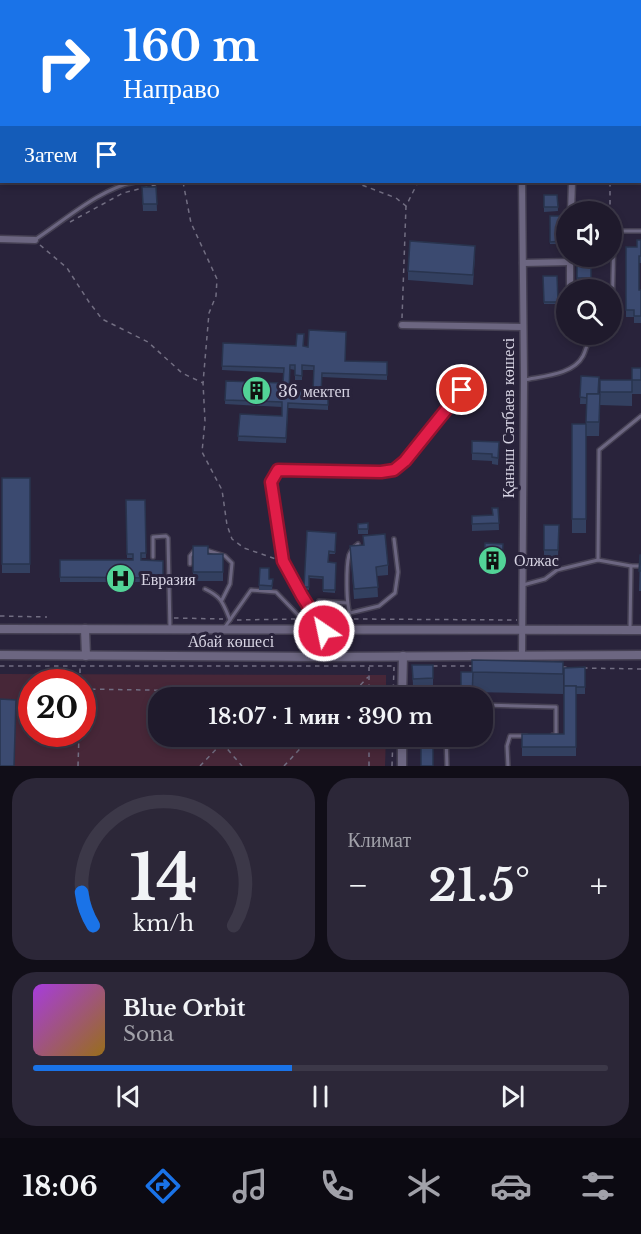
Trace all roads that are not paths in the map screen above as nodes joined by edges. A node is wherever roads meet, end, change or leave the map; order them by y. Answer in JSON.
{"nodes":[{"id":1,"x":128,"y":183,"type":"edge"},
{"id":2,"x":522,"y":183,"type":"edge"},
{"id":3,"x":572,"y":183,"type":"edge"},
{"id":4,"x":571,"y":201,"type":"edge"},
{"id":5,"x":641,"y":231,"type":"edge"},
{"id":6,"x":0,"y":239,"type":"edge"},
{"id":7,"x":35,"y":240,"type":"joint"},
{"id":8,"x":556,"y":260,"type":"edge"},
{"id":9,"x":523,"y":263,"type":"junction"},
{"id":10,"x":613,"y":279,"type":"edge"},
{"id":11,"x":402,"y":325,"type":"road end"},
{"id":12,"x":523,"y":327,"type":"junction"},
{"id":13,"x":587,"y":345,"type":"edge"},
{"id":14,"x":524,"y":380,"type":"junction"},
{"id":15,"x":462,"y":390,"type":"dead end"},
{"id":16,"x":641,"y":416,"type":"edge"},
{"id":17,"x":394,"y":538,"type":"dead end"},
{"id":18,"x":358,"y":544,"type":"edge"},
{"id":19,"x":153,"y":557,"type":"dead end"},
{"id":20,"x":598,"y":560,"type":"junction"},
{"id":21,"x":190,"y":564,"type":"edge"},
{"id":22,"x":631,"y":566,"type":"junction"},
{"id":23,"x":641,"y":566,"type":"edge"},
{"id":24,"x":523,"y":585,"type":"junction"},
{"id":25,"x":205,"y":589,"type":"dead end"},
{"id":26,"x":222,"y":600,"type":"junction"},
{"id":27,"x":319,"y":601,"type":"dead end"},
{"id":28,"x":348,"y":603,"type":"junction"},
{"id":29,"x":350,"y":613,"type":"junction"},
{"id":30,"x":230,"y":620,"type":"junction"},
{"id":31,"x":0,"y":629,"type":"edge"},
{"id":32,"x":85,"y":629,"type":"junction"},
{"id":33,"x":170,"y":630,"type":"junction"},
{"id":34,"x":630,"y":630,"type":"junction"},
{"id":35,"x":641,"y":630,"type":"edge"},
{"id":36,"x":224,"y":631,"type":"junction"},
{"id":37,"x":309,"y":631,"type":"junction"},
{"id":38,"x":324,"y":631,"type":"junction"},
{"id":39,"x":343,"y":631,"type":"junction"},
{"id":40,"x":523,"y":631,"type":"junction"},
{"id":41,"x":0,"y":655,"type":"edge"},
{"id":42,"x":522,"y":655,"type":"junction"},
{"id":43,"x":641,"y":655,"type":"edge"},
{"id":44,"x":86,"y":656,"type":"junction"},
{"id":45,"x":325,"y":657,"type":"junction"},
{"id":46,"x":400,"y":663,"type":"junction"},
{"id":47,"x":401,"y":687,"type":"edge"},
{"id":48,"x":493,"y":705,"type":"edge"},
{"id":49,"x":529,"y":736,"type":"edge"},
{"id":50,"x":549,"y":736,"type":"edge"},
{"id":51,"x":402,"y":747,"type":"edge"},
{"id":52,"x":446,"y":747,"type":"edge"},
{"id":53,"x":402,"y":766,"type":"edge"},
{"id":54,"x":447,"y":766,"type":"edge"},
{"id":55,"x":508,"y":766,"type":"edge"}],
"edges":[{"from":1,"to":7,"type":"lane"},
{"from":2,"to":9,"type":"street","name":"Қаныш Сәтбаев көшесі"},
{"from":3,"to":4,"type":"street"},
{"from":5,"to":10,"type":"lane"},
{"from":6,"to":7,"type":"street"},
{"from":8,"to":9,"type":"street"},
{"from":9,"to":12,"type":"street","name":"Қаныш Сәтбаев көшесі"},
{"from":11,"to":12,"type":"street"},
{"from":12,"to":14,"type":"street","name":"Қаныш Сәтбаев көшесі"},
{"from":13,"to":14,"type":"lane"},
{"from":14,"to":24,"type":"street","name":"Қаныш Сәтбаев көшесі"},
{"from":15,"to":38,"type":"lane"},
{"from":16,"to":20,"type":"lane"},
{"from":17,"to":29,"type":"lane"},
{"from":18,"to":28,"type":"lane"},
{"from":19,"to":33,"type":"lane"},
{"from":20,"to":22,"type":"lane"},
{"from":20,"to":24,"type":"lane"},
{"from":21,"to":26,"type":"lane"},
{"from":22,"to":23,"type":"lane"},
{"from":22,"to":34,"type":"lane"},
{"from":24,"to":40,"type":"street","name":"Қаныш Сәтбаев көшесі"},
{"from":25,"to":26,"type":"lane"},
{"from":26,"to":30,"type":"lane"},
{"from":27,"to":28,"type":"lane"},
{"from":28,"to":29,"type":"lane"},
{"from":29,"to":39,"type":"lane"},
{"from":30,"to":36,"type":"lane"},
{"from":30,"to":37,"type":"lane"},
{"from":31,"to":32,"type":"main road","name":"Абай көшесі"},
{"from":32,"to":33,"type":"main road","name":"Абай көшесі"},
{"from":32,"to":44,"type":"main road"},
{"from":33,"to":36,"type":"main road","name":"Абай көшесі"},
{"from":34,"to":35,"type":"main road","name":"Абай көшесі"},
{"from":34,"to":40,"type":"main road","name":"Абай көшесі"},
{"from":36,"to":37,"type":"main road","name":"Абай көшесі"},
{"from":37,"to":38,"type":"main road","name":"Абай көшесі"},
{"from":38,"to":39,"type":"main road","name":"Абай көшесі"},
{"from":38,"to":45,"type":"main road"},
{"from":39,"to":40,"type":"main road","name":"Абай көшесі"},
{"from":40,"to":42,"type":"street","name":"Қаныш Сәтбаев көшесі"},
{"from":41,"to":44,"type":"main road","name":"Абай көшесі"},
{"from":42,"to":43,"type":"main road","name":"Абай көшесі"},
{"from":42,"to":46,"type":"main road","name":"Абай көшесі"},
{"from":44,"to":45,"type":"main road","name":"Абай көшесі"},
{"from":45,"to":46,"type":"main road","name":"Абай көшесі"},
{"from":46,"to":47,"type":"main road"},
{"from":48,"to":50,"type":"lane"},
{"from":49,"to":55,"type":"lane"},
{"from":51,"to":53,"type":"main road"},
{"from":52,"to":54,"type":"lane"}]}
